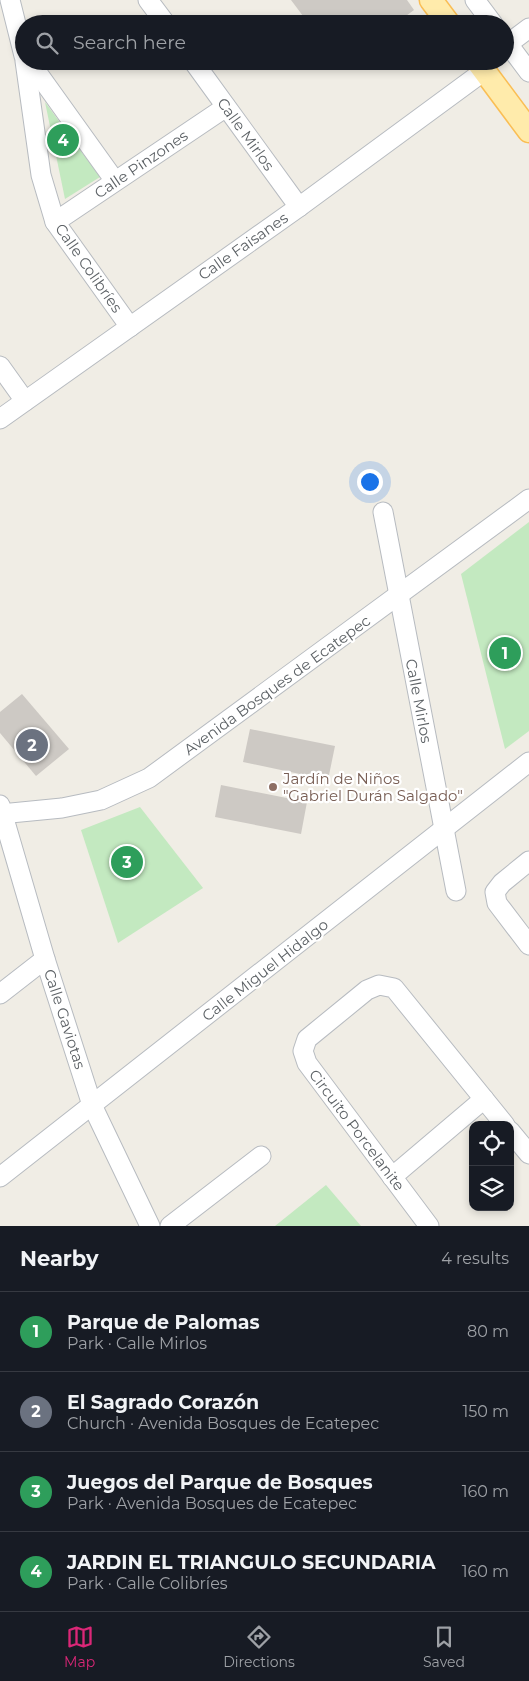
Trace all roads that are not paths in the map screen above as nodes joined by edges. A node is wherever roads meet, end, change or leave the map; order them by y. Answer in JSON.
{"nodes":[{"id":1,"x":10,"y":0,"type":"edge"},
{"id":2,"x":148,"y":0,"type":"edge"},
{"id":3,"x":431,"y":0,"type":"edge"},
{"id":4,"x":475,"y":0,"type":"edge"},
{"id":5,"x":159,"y":15,"type":"edge"},
{"id":6,"x":442,"y":15,"type":"edge"},
{"id":7,"x":486,"y":15,"type":"edge"},
{"id":8,"x":15,"y":19,"type":"edge"},
{"id":9,"x":529,"y":28,"type":"edge"},
{"id":10,"x":514,"y":37,"type":"edge"},
{"id":11,"x":514,"y":52,"type":"edge"},
{"id":12,"x":25,"y":70,"type":"edge"},
{"id":13,"x":35,"y":70,"type":"edge"},
{"id":14,"x":199,"y":70,"type":"edge"},
{"id":15,"x":475,"y":70,"type":"edge"},
{"id":16,"x":483,"y":70,"type":"edge"},
{"id":17,"x":529,"y":72,"type":"edge"},
{"id":18,"x":226,"y":107,"type":"junction"},
{"id":19,"x":529,"y":131,"type":"edge"},
{"id":20,"x":115,"y":181,"type":"junction"},
{"id":21,"x":299,"y":207,"type":"junction"},
{"id":22,"x":55,"y":222,"type":"junction"},
{"id":23,"x":130,"y":326,"type":"junction"},
{"id":24,"x":0,"y":366,"type":"edge"},
{"id":25,"x":25,"y":401,"type":"junction"},
{"id":26,"x":0,"y":419,"type":"edge"},
{"id":27,"x":529,"y":499,"type":"edge"},
{"id":28,"x":383,"y":512,"type":"dead end"},
{"id":29,"x":398,"y":596,"type":"junction"},
{"id":30,"x":529,"y":762,"type":"edge"},
{"id":31,"x":1,"y":810,"type":"edge"},
{"id":32,"x":443,"y":830,"type":"junction"},
{"id":33,"x":529,"y":861,"type":"edge"},
{"id":34,"x":456,"y":891,"type":"dead end"},
{"id":35,"x":529,"y":944,"type":"edge"},
{"id":36,"x":46,"y":959,"type":"junction"},
{"id":37,"x":0,"y":994,"type":"edge"},
{"id":38,"x":484,"y":1099,"type":"junction"},
{"id":39,"x":92,"y":1105,"type":"junction"},
{"id":40,"x":502,"y":1121,"type":"edge"},
{"id":41,"x":514,"y":1136,"type":"edge"},
{"id":42,"x":529,"y":1154,"type":"edge"},
{"id":43,"x":262,"y":1156,"type":"dead end"},
{"id":44,"x":0,"y":1177,"type":"edge"},
{"id":45,"x":392,"y":1177,"type":"junction"},
{"id":46,"x":150,"y":1226,"type":"edge"},
{"id":47,"x":170,"y":1226,"type":"edge"},
{"id":48,"x":429,"y":1226,"type":"edge"}],
"edges":[{"from":1,"to":8,"type":"street"},
{"from":2,"to":5,"type":"street"},
{"from":3,"to":6,"type":"main road"},
{"from":4,"to":7,"type":"street"},
{"from":9,"to":10,"type":"street"},
{"from":11,"to":17,"type":"street"},
{"from":12,"to":22,"type":"street","name":"Calle Colibríes"},
{"from":13,"to":20,"type":"street"},
{"from":14,"to":18,"type":"street","name":"Calle Mirlos"},
{"from":15,"to":21,"type":"street","name":"Calle Faisanes"},
{"from":16,"to":19,"type":"main road"},
{"from":18,"to":20,"type":"street","name":"Calle Pinzones"},
{"from":18,"to":21,"type":"street","name":"Calle Mirlos"},
{"from":20,"to":22,"type":"street","name":"Calle Pinzones"},
{"from":21,"to":23,"type":"street","name":"Calle Faisanes"},
{"from":22,"to":23,"type":"street","name":"Calle Colibríes"},
{"from":23,"to":25,"type":"street","name":"Calle Faisanes"},
{"from":24,"to":25,"type":"street"},
{"from":25,"to":26,"type":"street","name":"Calle Faisanes"},
{"from":27,"to":29,"type":"street","name":"Avenida Bosques de Ecatepec"},
{"from":28,"to":29,"type":"street","name":"Calle Mirlos"},
{"from":29,"to":31,"type":"street","name":"Avenida Bosques de Ecatepec"},
{"from":29,"to":32,"type":"street","name":"Calle Mirlos"},
{"from":30,"to":32,"type":"street","name":"Calle Miguel Hidalgo"},
{"from":31,"to":36,"type":"street","name":"Calle Gaviotas"},
{"from":32,"to":34,"type":"street","name":"Calle Mirlos"},
{"from":32,"to":39,"type":"street","name":"Calle Miguel Hidalgo"},
{"from":33,"to":35,"type":"street"},
{"from":36,"to":37,"type":"street"},
{"from":36,"to":39,"type":"street","name":"Calle Gaviotas"},
{"from":38,"to":40,"type":"street","name":"Circuito Porcelanite"},
{"from":38,"to":45,"type":"street"},
{"from":38,"to":45,"type":"street","name":"Circuito Porcelanite"},
{"from":39,"to":44,"type":"street","name":"Calle Miguel Hidalgo"},
{"from":39,"to":46,"type":"street","name":"Calle Gaviotas"},
{"from":41,"to":42,"type":"street"},
{"from":43,"to":47,"type":"street"},
{"from":45,"to":48,"type":"street","name":"Circuito Porcelanite"}]}
